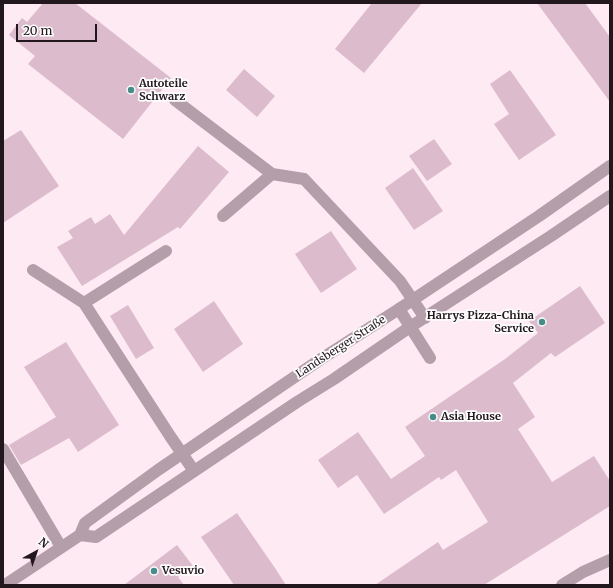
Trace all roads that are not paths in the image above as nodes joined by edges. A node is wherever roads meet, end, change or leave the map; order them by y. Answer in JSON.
{"nodes":[{"id":1,"x":175,"y":100,"type":"dead end"},
{"id":2,"x":610,"y":166,"type":"edge"},
{"id":3,"x":272,"y":174,"type":"junction"},
{"id":4,"x":610,"y":196,"type":"edge"},
{"id":5,"x":223,"y":216,"type":"dead end"},
{"id":6,"x":166,"y":251,"type":"dead end"},
{"id":7,"x":33,"y":270,"type":"dead end"},
{"id":8,"x":413,"y":300,"type":"junction"},
{"id":9,"x":84,"y":303,"type":"junction"},
{"id":10,"x":399,"y":310,"type":"junction"},
{"id":11,"x":425,"y":318,"type":"junction"},
{"id":12,"x":410,"y":327,"type":"junction"},
{"id":13,"x":430,"y":358,"type":"dead end"},
{"id":14,"x":3,"y":449,"type":"edge"},
{"id":15,"x":182,"y":454,"type":"junction"},
{"id":16,"x":194,"y":471,"type":"junction"},
{"id":17,"x":80,"y":535,"type":"junction"},
{"id":18,"x":61,"y":547,"type":"junction"},
{"id":19,"x":610,"y":560,"type":"edge"},
{"id":20,"x":5,"y":585,"type":"edge"},
{"id":21,"x":562,"y":585,"type":"edge"}],
"edges":[{"from":1,"to":3,"type":"street"},
{"from":2,"to":8,"type":"street","name":"Landsberger Straße"},
{"from":3,"to":5,"type":"street"},
{"from":3,"to":8,"type":"street"},
{"from":4,"to":11,"type":"street","name":"Landsberger Straße"},
{"from":6,"to":9,"type":"street"},
{"from":7,"to":9,"type":"street"},
{"from":8,"to":10,"type":"street","name":"Landsberger Straße"},
{"from":8,"to":11,"type":"street"},
{"from":9,"to":15,"type":"street"},
{"from":10,"to":12,"type":"street"},
{"from":10,"to":15,"type":"street","name":"Landsberger Straße"},
{"from":11,"to":12,"type":"street","name":"Landsberger Straße"},
{"from":12,"to":13,"type":"street"},
{"from":12,"to":16,"type":"street","name":"Landsberger Straße"},
{"from":14,"to":18,"type":"street"},
{"from":15,"to":16,"type":"street"},
{"from":15,"to":17,"type":"street","name":"Landsberger Straße"},
{"from":16,"to":17,"type":"street","name":"Landsberger Straße"},
{"from":17,"to":18,"type":"street","name":"Landsberger Straße"},
{"from":18,"to":20,"type":"street","name":"Landsberger Straße"},
{"from":19,"to":21,"type":"street"}]}
